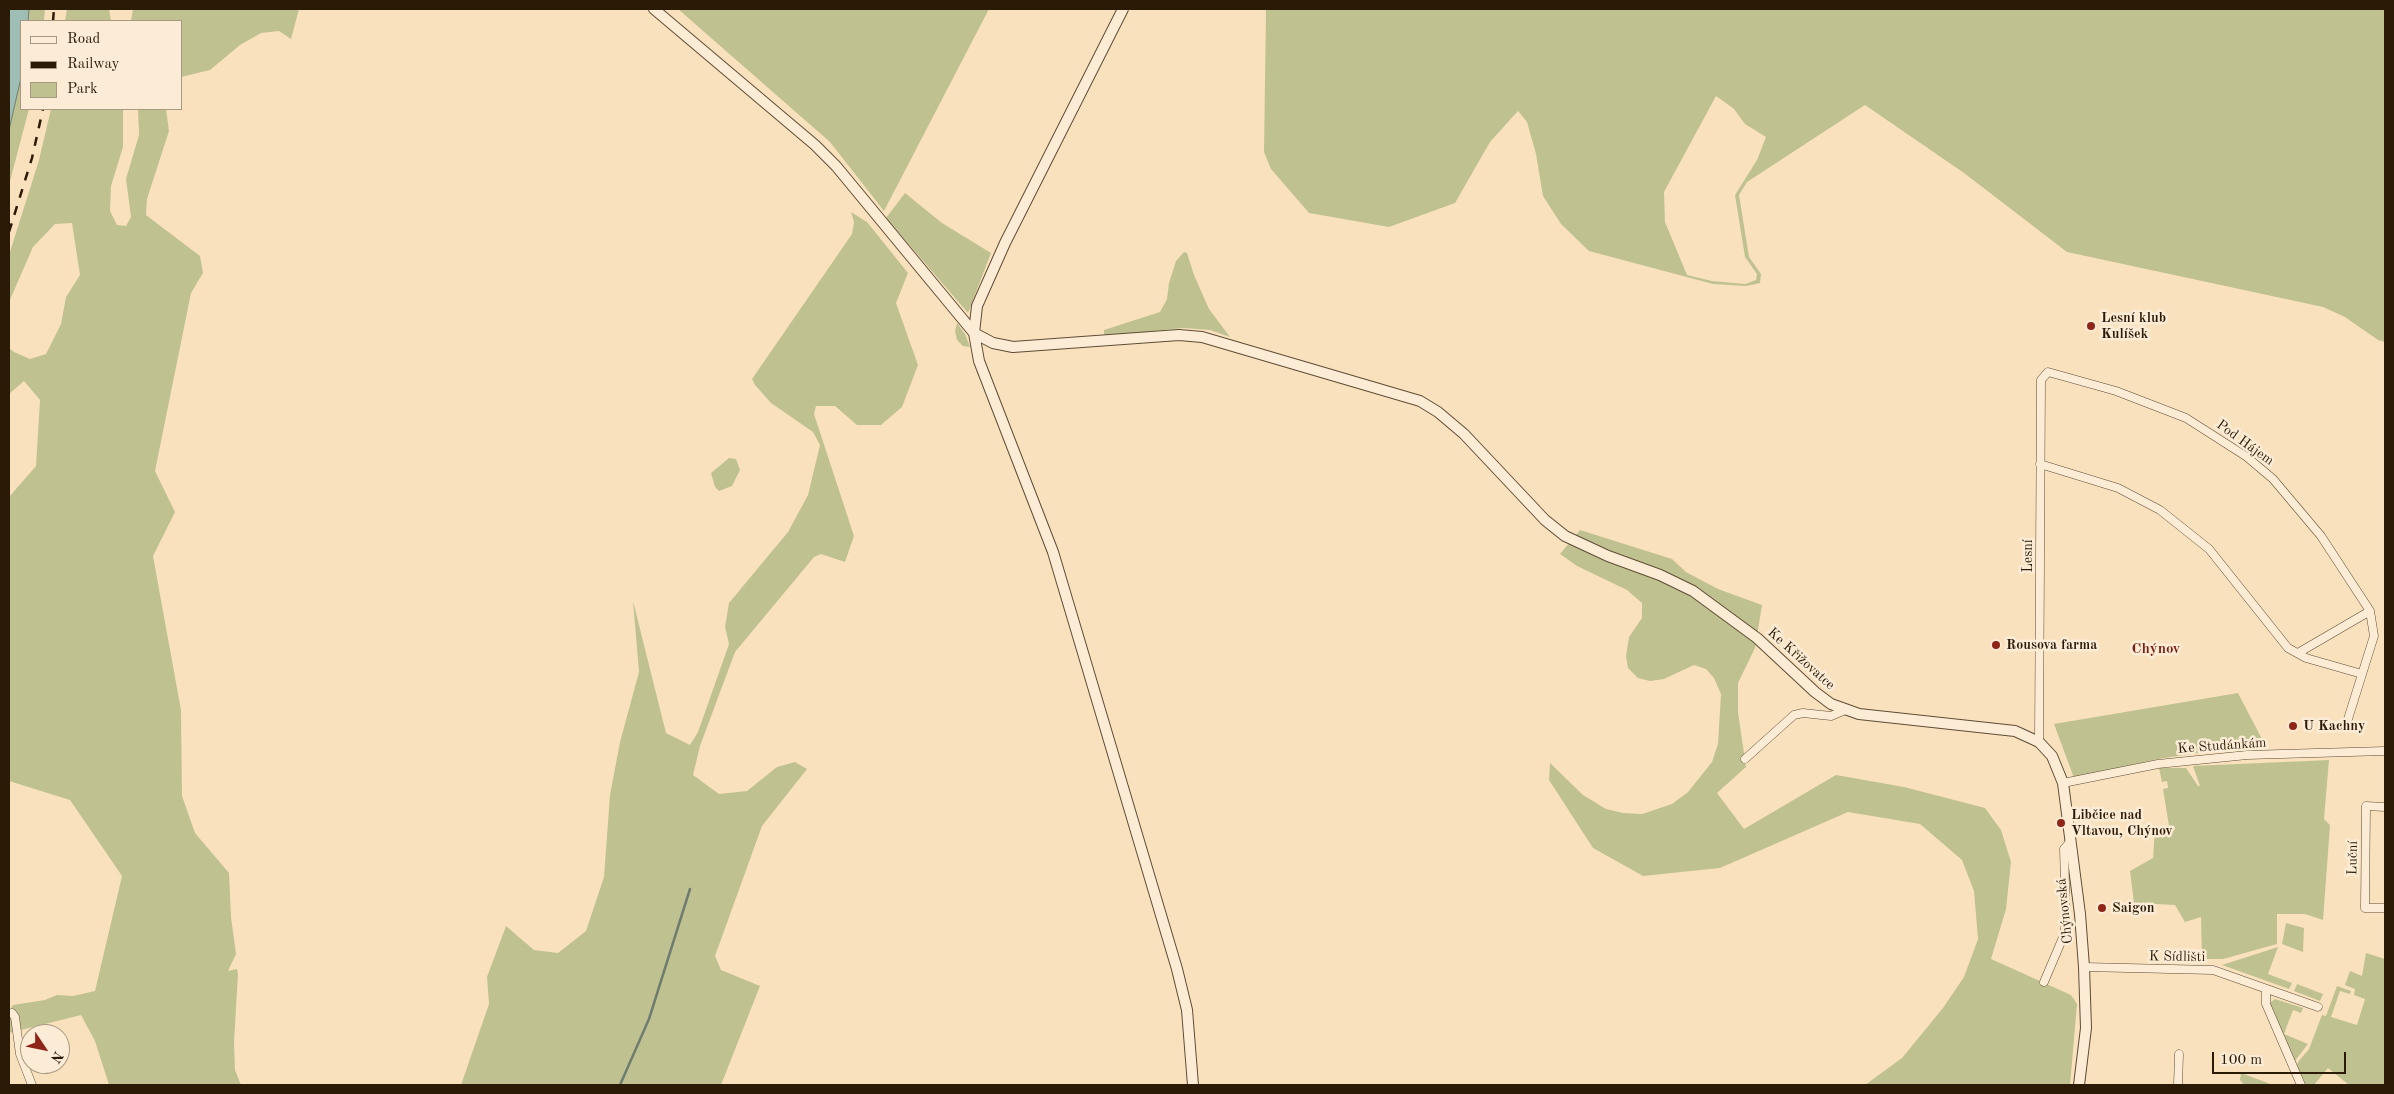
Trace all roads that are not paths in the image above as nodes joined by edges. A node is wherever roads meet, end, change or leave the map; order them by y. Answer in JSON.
{"nodes":[{"id":1,"x":654,"y":9,"type":"edge"},
{"id":2,"x":1122,"y":9,"type":"edge"},
{"id":3,"x":974,"y":333,"type":"junction"},
{"id":4,"x":2048,"y":372,"type":"joint"},
{"id":5,"x":2040,"y":464,"type":"junction"},
{"id":6,"x":2370,"y":611,"type":"junction"},
{"id":7,"x":2298,"y":653,"type":"junction"},
{"id":8,"x":2362,"y":674,"type":"junction"},
{"id":9,"x":1845,"y":710,"type":"junction"},
{"id":10,"x":2348,"y":719,"type":"dead end"},
{"id":11,"x":2039,"y":742,"type":"junction"},
{"id":12,"x":2385,"y":751,"type":"edge"},
{"id":13,"x":1745,"y":759,"type":"dead end"},
{"id":14,"x":2064,"y":783,"type":"junction"},
{"id":15,"x":2385,"y":807,"type":"edge"},
{"id":16,"x":2071,"y":841,"type":"junction"},
{"id":17,"x":2385,"y":908,"type":"edge"},
{"id":18,"x":2084,"y":968,"type":"junction"},
{"id":19,"x":2044,"y":982,"type":"dead end"},
{"id":20,"x":2266,"y":989,"type":"junction"},
{"id":21,"x":2318,"y":1007,"type":"dead end"},
{"id":22,"x":12,"y":1013,"type":"dead end"},
{"id":23,"x":2179,"y":1054,"type":"dead end"},
{"id":24,"x":32,"y":1085,"type":"edge"},
{"id":25,"x":1193,"y":1085,"type":"edge"},
{"id":26,"x":2079,"y":1085,"type":"edge"},
{"id":27,"x":2178,"y":1085,"type":"edge"},
{"id":28,"x":2301,"y":1085,"type":"edge"}],
"edges":[{"from":1,"to":3,"type":"street"},
{"from":2,"to":3,"type":"street"},
{"from":3,"to":9,"type":"street","name":"Ke Křižovatce"},
{"from":3,"to":25,"type":"street"},
{"from":4,"to":5,"type":"street","name":"Lesní"},
{"from":4,"to":6,"type":"street","name":"Pod Hájem"},
{"from":5,"to":7,"type":"street"},
{"from":5,"to":11,"type":"street","name":"Lesní"},
{"from":6,"to":7,"type":"street"},
{"from":6,"to":8,"type":"street","name":"Pod Hájem"},
{"from":7,"to":8,"type":"street"},
{"from":8,"to":10,"type":"street","name":"Pod Hájem"},
{"from":9,"to":11,"type":"street","name":"Ke Křižovatce"},
{"from":9,"to":13,"type":"street"},
{"from":11,"to":14,"type":"street","name":"Chýnovská"},
{"from":12,"to":14,"type":"street","name":"Ke Studánkám"},
{"from":14,"to":16,"type":"street","name":"Chýnovská"},
{"from":15,"to":17,"type":"street","name":"Luční"},
{"from":16,"to":18,"type":"street","name":"Chýnovská"},
{"from":16,"to":19,"type":"street"},
{"from":18,"to":20,"type":"street","name":"K Sídlišti"},
{"from":18,"to":26,"type":"street","name":"Chýnovská"},
{"from":20,"to":21,"type":"street","name":"K Sídlišti"},
{"from":20,"to":28,"type":"street"},
{"from":22,"to":24,"type":"street"},
{"from":23,"to":27,"type":"street"}]}
